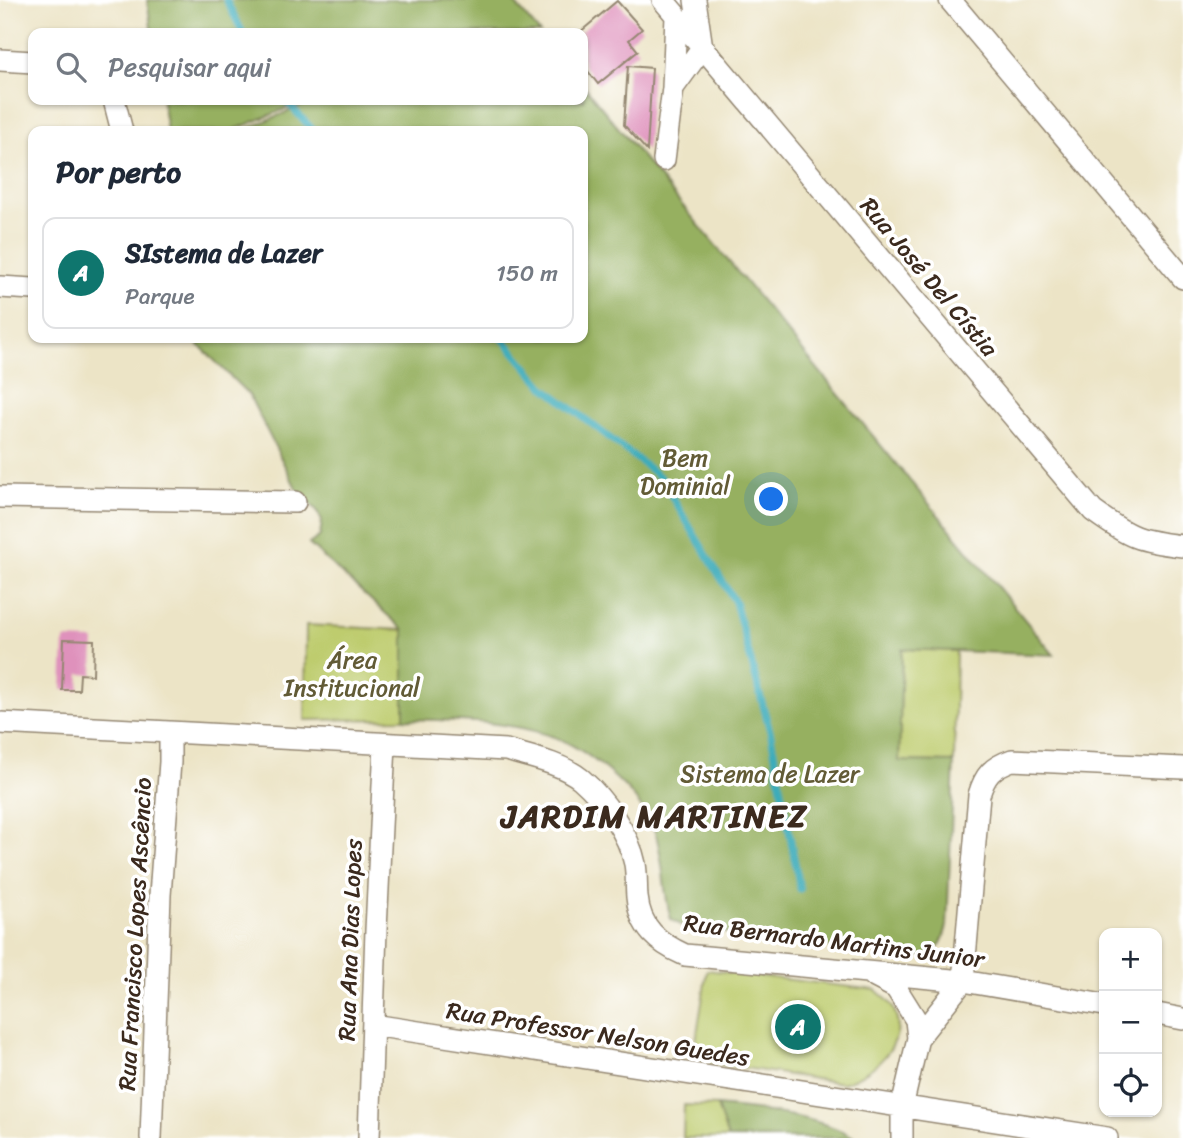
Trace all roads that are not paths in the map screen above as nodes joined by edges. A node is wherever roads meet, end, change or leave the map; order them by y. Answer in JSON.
{"nodes":[{"id":1,"x":695,"y":0,"type":"edge"},
{"id":2,"x":950,"y":0,"type":"edge"},
{"id":3,"x":669,"y":8,"type":"edge"},
{"id":4,"x":702,"y":48,"type":"junction"},
{"id":5,"x":0,"y":60,"type":"edge"},
{"id":6,"x":28,"y":62,"type":"edge"},
{"id":7,"x":727,"y":77,"type":"junction"},
{"id":8,"x":673,"y":88,"type":"junction"},
{"id":9,"x":115,"y":105,"type":"edge"},
{"id":10,"x":121,"y":126,"type":"edge"},
{"id":11,"x":664,"y":160,"type":"dead end"},
{"id":12,"x":1183,"y":278,"type":"edge"},
{"id":13,"x":0,"y":287,"type":"edge"},
{"id":14,"x":28,"y":289,"type":"edge"},
{"id":15,"x":0,"y":497,"type":"edge"},
{"id":16,"x":295,"y":502,"type":"dead end"},
{"id":17,"x":1183,"y":545,"type":"edge"},
{"id":18,"x":0,"y":723,"type":"edge"},
{"id":19,"x":170,"y":733,"type":"junction"},
{"id":20,"x":385,"y":744,"type":"junction"},
{"id":21,"x":1183,"y":768,"type":"edge"},
{"id":22,"x":866,"y":972,"type":"junction"},
{"id":23,"x":963,"y":981,"type":"junction"},
{"id":24,"x":1099,"y":1004,"type":"edge"},
{"id":25,"x":1162,"y":1015,"type":"edge"},
{"id":26,"x":1183,"y":1019,"type":"edge"},
{"id":27,"x":373,"y":1026,"type":"junction"},
{"id":28,"x":918,"y":1038,"type":"junction"},
{"id":29,"x":902,"y":1107,"type":"junction"},
{"id":30,"x":151,"y":1138,"type":"edge"},
{"id":31,"x":369,"y":1138,"type":"edge"},
{"id":32,"x":902,"y":1138,"type":"edge"},
{"id":33,"x":1107,"y":1138,"type":"edge"}],
"edges":[{"from":1,"to":4,"type":"street"},
{"from":2,"to":12,"type":"street"},
{"from":3,"to":4,"type":"street","name":"Rua José Del Cístia"},
{"from":3,"to":8,"type":"street"},
{"from":4,"to":7,"type":"street","name":"Rua José Del Cístia"},
{"from":4,"to":8,"type":"street"},
{"from":5,"to":6,"type":"street"},
{"from":7,"to":8,"type":"street"},
{"from":7,"to":17,"type":"street","name":"Rua José Del Cístia"},
{"from":8,"to":11,"type":"street"},
{"from":9,"to":10,"type":"street"},
{"from":13,"to":14,"type":"street"},
{"from":15,"to":16,"type":"street"},
{"from":18,"to":19,"type":"street","name":"Rua Bernardo Martins Junior"},
{"from":19,"to":20,"type":"street","name":"Rua Bernardo Martins Junior"},
{"from":19,"to":30,"type":"street","name":"Rua Francisco Lopes Ascêncio"},
{"from":20,"to":22,"type":"street","name":"Rua Bernardo Martins Junior"},
{"from":20,"to":27,"type":"street","name":"Rua Ana Dias Lopes"},
{"from":21,"to":23,"type":"street"},
{"from":22,"to":23,"type":"street","name":"Rua Bernardo Martins Junior"},
{"from":22,"to":28,"type":"street"},
{"from":23,"to":24,"type":"street","name":"Rua Bernardo Martins Junior"},
{"from":23,"to":28,"type":"street"},
{"from":25,"to":26,"type":"street"},
{"from":27,"to":29,"type":"street","name":"Rua Professor Nelson Guedes"},
{"from":27,"to":31,"type":"street","name":"Rua Ana Dias Lopes"},
{"from":28,"to":29,"type":"street"},
{"from":29,"to":32,"type":"street"},
{"from":29,"to":33,"type":"street","name":"Rua Professor Nelson Guedes"}]}
